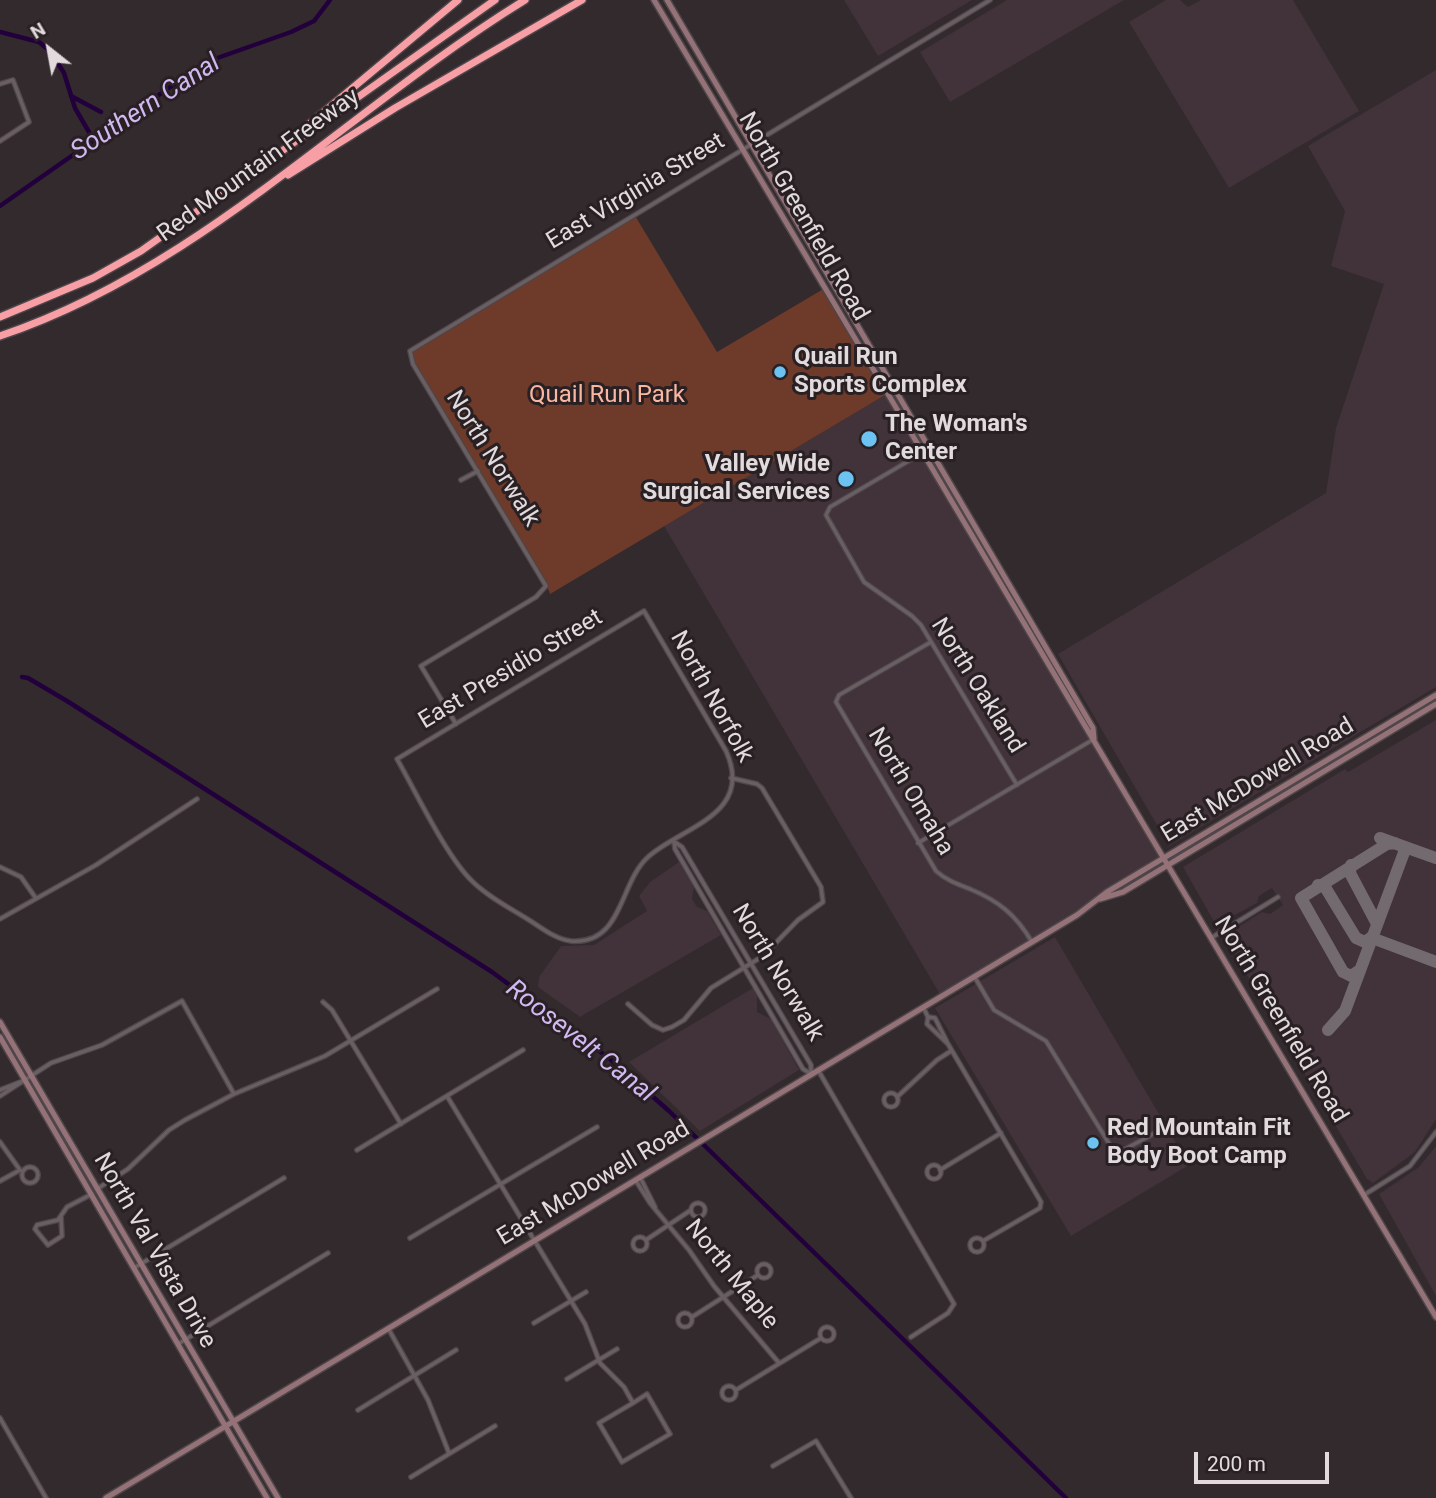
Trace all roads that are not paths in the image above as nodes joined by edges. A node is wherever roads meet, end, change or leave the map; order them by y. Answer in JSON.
{"nodes":[{"id":1,"x":458,"y":0,"type":"edge"},
{"id":2,"x":495,"y":0,"type":"edge"},
{"id":3,"x":525,"y":0,"type":"edge"},
{"id":4,"x":582,"y":0,"type":"edge"},
{"id":5,"x":654,"y":0,"type":"edge"},
{"id":6,"x":667,"y":0,"type":"edge"},
{"id":7,"x":990,"y":0,"type":"edge"},
{"id":8,"x":0,"y":84,"type":"edge"},
{"id":9,"x":0,"y":141,"type":"edge"},
{"id":10,"x":749,"y":145,"type":"junction"},
{"id":11,"x":742,"y":149,"type":"junction"},
{"id":12,"x":270,"y":160,"type":"junction"},
{"id":13,"x":212,"y":225,"type":"junction"},
{"id":14,"x":0,"y":315,"type":"edge"},
{"id":15,"x":0,"y":337,"type":"edge"},
{"id":16,"x":410,"y":351,"type":"joint"},
{"id":17,"x":929,"y":449,"type":"junction"},
{"id":18,"x":922,"y":453,"type":"junction"},
{"id":19,"x":478,"y":470,"type":"junction"},
{"id":20,"x":461,"y":480,"type":"dead end"},
{"id":21,"x":986,"y":563,"type":"junction"},
{"id":22,"x":1014,"y":597,"type":"junction"},
{"id":23,"x":644,"y":611,"type":"joint"},
{"id":24,"x":931,"y":642,"type":"junction"},
{"id":25,"x":1436,"y":695,"type":"edge"},
{"id":26,"x":1436,"y":704,"type":"edge"},
{"id":27,"x":456,"y":724,"type":"junction"},
{"id":28,"x":1094,"y":739,"type":"junction"},
{"id":29,"x":1342,"y":751,"type":"junction"},
{"id":30,"x":1346,"y":758,"type":"junction"},
{"id":31,"x":731,"y":778,"type":"junction"},
{"id":32,"x":1017,"y":785,"type":"junction"},
{"id":33,"x":197,"y":799,"type":"dead end"},
{"id":34,"x":674,"y":841,"type":"junction"},
{"id":35,"x":918,"y":843,"type":"junction"},
{"id":36,"x":1164,"y":858,"type":"junction"},
{"id":37,"x":1168,"y":865,"type":"junction"},
{"id":38,"x":0,"y":867,"type":"edge"},
{"id":39,"x":710,"y":894,"type":"junction"},
{"id":40,"x":35,"y":897,"type":"junction"},
{"id":41,"x":1278,"y":897,"type":"dead end"},
{"id":42,"x":703,"y":898,"type":"junction"},
{"id":43,"x":1100,"y":899,"type":"junction"},
{"id":44,"x":0,"y":919,"type":"edge"},
{"id":45,"x":1211,"y":938,"type":"junction"},
{"id":46,"x":1032,"y":942,"type":"junction"},
{"id":47,"x":748,"y":966,"type":"junction"},
{"id":48,"x":974,"y":976,"type":"junction"},
{"id":49,"x":437,"y":989,"type":"dead end"},
{"id":50,"x":323,"y":1002,"type":"dead end"},
{"id":51,"x":628,"y":1004,"type":"dead end"},
{"id":52,"x":923,"y":1007,"type":"junction"},
{"id":53,"x":928,"y":1017,"type":"junction"},
{"id":54,"x":0,"y":1022,"type":"edge"},
{"id":55,"x":0,"y":1037,"type":"edge"},
{"id":56,"x":351,"y":1041,"type":"junction"},
{"id":57,"x":948,"y":1044,"type":"junction"},
{"id":58,"x":523,"y":1051,"type":"dead end"},
{"id":59,"x":952,"y":1051,"type":"junction"},
{"id":60,"x":818,"y":1070,"type":"junction"},
{"id":61,"x":811,"y":1074,"type":"junction"},
{"id":62,"x":32,"y":1076,"type":"junction"},
{"id":63,"x":25,"y":1080,"type":"junction"},
{"id":64,"x":0,"y":1090,"type":"edge"},
{"id":65,"x":234,"y":1094,"type":"junction"},
{"id":66,"x":0,"y":1096,"type":"edge"},
{"id":67,"x":447,"y":1096,"type":"junction"},
{"id":68,"x":897,"y":1097,"type":"dead end"},
{"id":69,"x":401,"y":1124,"type":"junction"},
{"id":70,"x":597,"y":1127,"type":"dead end"},
{"id":71,"x":1164,"y":1128,"type":"dead end"},
{"id":72,"x":1436,"y":1132,"type":"edge"},
{"id":73,"x":1000,"y":1133,"type":"junction"},
{"id":74,"x":0,"y":1142,"type":"edge"},
{"id":75,"x":357,"y":1150,"type":"dead end"},
{"id":76,"x":940,"y":1170,"type":"dead end"},
{"id":77,"x":22,"y":1171,"type":"junction"},
{"id":78,"x":284,"y":1178,"type":"dead end"},
{"id":79,"x":638,"y":1178,"type":"junction"},
{"id":80,"x":0,"y":1181,"type":"edge"},
{"id":81,"x":500,"y":1184,"type":"junction"},
{"id":82,"x":97,"y":1189,"type":"junction"},
{"id":83,"x":91,"y":1195,"type":"junction"},
{"id":84,"x":1364,"y":1195,"type":"junction"},
{"id":85,"x":691,"y":1210,"type":"junction"},
{"id":86,"x":61,"y":1217,"type":"junction"},
{"id":87,"x":668,"y":1224,"type":"junction"},
{"id":88,"x":410,"y":1238,"type":"dead end"},
{"id":89,"x":534,"y":1240,"type":"junction"},
{"id":90,"x":646,"y":1240,"type":"junction"},
{"id":91,"x":982,"y":1241,"type":"dead end"},
{"id":92,"x":328,"y":1253,"type":"dead end"},
{"id":93,"x":141,"y":1264,"type":"junction"},
{"id":94,"x":134,"y":1268,"type":"junction"},
{"id":95,"x":758,"y":1275,"type":"junction"},
{"id":96,"x":586,"y":1293,"type":"dead end"},
{"id":97,"x":723,"y":1297,"type":"junction"},
{"id":98,"x":571,"y":1301,"type":"junction"},
{"id":99,"x":692,"y":1317,"type":"junction"},
{"id":100,"x":1436,"y":1317,"type":"edge"},
{"id":101,"x":534,"y":1323,"type":"dead end"},
{"id":102,"x":388,"y":1328,"type":"junction"},
{"id":103,"x":911,"y":1337,"type":"dead end"},
{"id":104,"x":821,"y":1338,"type":"junction"},
{"id":105,"x":185,"y":1340,"type":"junction"},
{"id":106,"x":178,"y":1344,"type":"junction"},
{"id":107,"x":617,"y":1349,"type":"dead end"},
{"id":108,"x":456,"y":1350,"type":"dead end"},
{"id":109,"x":599,"y":1360,"type":"junction"},
{"id":110,"x":779,"y":1363,"type":"junction"},
{"id":111,"x":414,"y":1375,"type":"junction"},
{"id":112,"x":567,"y":1379,"type":"dead end"},
{"id":113,"x":736,"y":1390,"type":"junction"},
{"id":114,"x":633,"y":1403,"type":"junction"},
{"id":115,"x":358,"y":1410,"type":"dead end"},
{"id":116,"x":0,"y":1418,"type":"edge"},
{"id":117,"x":233,"y":1420,"type":"junction"},
{"id":118,"x":225,"y":1426,"type":"junction"},
{"id":119,"x":495,"y":1426,"type":"dead end"},
{"id":120,"x":449,"y":1454,"type":"junction"},
{"id":121,"x":773,"y":1466,"type":"dead end"},
{"id":122,"x":411,"y":1477,"type":"dead end"},
{"id":123,"x":46,"y":1498,"type":"edge"},
{"id":124,"x":106,"y":1498,"type":"edge"},
{"id":125,"x":267,"y":1498,"type":"edge"},
{"id":126,"x":278,"y":1498,"type":"edge"},
{"id":127,"x":851,"y":1498,"type":"edge"}],
"edges":[{"from":1,"to":12,"type":"highway"},
{"from":2,"to":12,"type":"highway","name":"Red Mountain Freeway"},
{"from":3,"to":13,"type":"highway","name":"Red Mountain Freeway"},
{"from":4,"to":13,"type":"highway"},
{"from":5,"to":11,"type":"main road","name":"North Greenfield Road"},
{"from":6,"to":10,"type":"main road","name":"North Greenfield Road"},
{"from":7,"to":10,"type":"street","name":"East Virginia Street"},
{"from":8,"to":9,"type":"street"},
{"from":10,"to":11,"type":"street","name":"East Virginia Street"},
{"from":10,"to":17,"type":"main road","name":"North Greenfield Road"},
{"from":11,"to":16,"type":"street","name":"East Virginia Street"},
{"from":11,"to":18,"type":"main road","name":"North Greenfield Road"},
{"from":12,"to":14,"type":"highway","name":"Red Mountain Freeway"},
{"from":13,"to":15,"type":"highway","name":"Red Mountain Freeway"},
{"from":16,"to":19,"type":"street","name":"North Norwalk"},
{"from":17,"to":18,"type":"street"},
{"from":17,"to":22,"type":"main road","name":"North Greenfield Road"},
{"from":18,"to":21,"type":"main road","name":"North Greenfield Road"},
{"from":18,"to":24,"type":"street","name":"North Oakland"},
{"from":19,"to":20,"type":"street"},
{"from":19,"to":27,"type":"street","name":"North Norwalk"},
{"from":21,"to":22,"type":"main road"},
{"from":21,"to":28,"type":"main road","name":"North Greenfield Road"},
{"from":22,"to":28,"type":"main road","name":"North Greenfield Road"},
{"from":23,"to":27,"type":"street","name":"East Presidio Street"},
{"from":23,"to":31,"type":"street","name":"North Norfolk"},
{"from":24,"to":32,"type":"street","name":"North Oakland"},
{"from":24,"to":35,"type":"street","name":"North Omaha"},
{"from":25,"to":29,"type":"main road","name":"East McDowell Road"},
{"from":26,"to":30,"type":"main road","name":"East McDowell Road"},
{"from":27,"to":34,"type":"street","name":"East Presidio Street"},
{"from":28,"to":32,"type":"street"},
{"from":28,"to":36,"type":"main road","name":"North Greenfield Road"},
{"from":29,"to":30,"type":"main road"},
{"from":29,"to":36,"type":"main road","name":"East McDowell Road"},
{"from":30,"to":37,"type":"main road","name":"East McDowell Road"},
{"from":31,"to":34,"type":"street"},
{"from":31,"to":47,"type":"street","name":"North Norfolk"},
{"from":32,"to":35,"type":"street"},
{"from":33,"to":40,"type":"street"},
{"from":34,"to":39,"type":"street","name":"North Norwalk"},
{"from":34,"to":42,"type":"street","name":"North Norwalk"},
{"from":35,"to":46,"type":"street","name":"North Omaha"},
{"from":36,"to":37,"type":"main road","name":"North Greenfield Road"},
{"from":36,"to":43,"type":"main road","name":"East McDowell Road"},
{"from":37,"to":43,"type":"main road","name":"East McDowell Road"},
{"from":37,"to":45,"type":"main road","name":"North Greenfield Road"},
{"from":38,"to":40,"type":"street"},
{"from":39,"to":42,"type":"street"},
{"from":39,"to":47,"type":"street","name":"North Norwalk"},
{"from":40,"to":44,"type":"street"},
{"from":41,"to":45,"type":"street"},
{"from":42,"to":47,"type":"street","name":"North Norwalk"},
{"from":43,"to":46,"type":"main road","name":"East McDowell Road"},
{"from":45,"to":84,"type":"main road","name":"North Greenfield Road"},
{"from":46,"to":48,"type":"main road","name":"East McDowell Road"},
{"from":47,"to":51,"type":"street"},
{"from":47,"to":61,"type":"street","name":"North Norwalk"},
{"from":47,"to":61,"type":"street","name":"North Norwalk"},
{"from":48,"to":52,"type":"main road","name":"East McDowell Road"},
{"from":48,"to":71,"type":"street"},
{"from":49,"to":56,"type":"street"},
{"from":50,"to":56,"type":"street"},
{"from":52,"to":53,"type":"street"},
{"from":52,"to":60,"type":"main road","name":"East McDowell Road"},
{"from":53,"to":57,"type":"street"},
{"from":53,"to":57,"type":"street"},
{"from":54,"to":62,"type":"main road","name":"North Val Vista Drive"},
{"from":55,"to":63,"type":"main road","name":"North Val Vista Drive"},
{"from":56,"to":65,"type":"street"},
{"from":56,"to":69,"type":"street"},
{"from":57,"to":59,"type":"street"},
{"from":58,"to":67,"type":"street"},
{"from":59,"to":68,"type":"street"},
{"from":59,"to":73,"type":"street"},
{"from":60,"to":61,"type":"main road","name":"East McDowell Road"},
{"from":60,"to":103,"type":"street","name":"North Norwalk"},
{"from":61,"to":79,"type":"main road","name":"East McDowell Road"},
{"from":62,"to":63,"type":"street"},
{"from":62,"to":65,"type":"street"},
{"from":62,"to":82,"type":"main road","name":"North Val Vista Drive"},
{"from":63,"to":64,"type":"street"},
{"from":63,"to":66,"type":"street"},
{"from":63,"to":83,"type":"main road","name":"North Val Vista Drive"},
{"from":65,"to":82,"type":"street"},
{"from":67,"to":69,"type":"street"},
{"from":67,"to":81,"type":"street"},
{"from":69,"to":75,"type":"street"},
{"from":70,"to":81,"type":"street"},
{"from":72,"to":84,"type":"street"},
{"from":73,"to":76,"type":"street"},
{"from":73,"to":91,"type":"street"},
{"from":74,"to":77,"type":"street"},
{"from":77,"to":77,"type":"street"},
{"from":77,"to":80,"type":"street"},
{"from":78,"to":93,"type":"street"},
{"from":79,"to":87,"type":"street","name":"North Maple"},
{"from":79,"to":89,"type":"main road","name":"East McDowell Road"},
{"from":81,"to":88,"type":"street"},
{"from":81,"to":89,"type":"street"},
{"from":82,"to":83,"type":"street"},
{"from":82,"to":93,"type":"main road","name":"North Val Vista Drive"},
{"from":83,"to":86,"type":"street"},
{"from":83,"to":94,"type":"main road","name":"North Val Vista Drive"},
{"from":84,"to":100,"type":"main road","name":"North Greenfield Road"},
{"from":85,"to":85,"type":"street"},
{"from":85,"to":87,"type":"street"},
{"from":86,"to":86,"type":"street"},
{"from":87,"to":90,"type":"street"},
{"from":87,"to":97,"type":"street","name":"North Maple"},
{"from":89,"to":98,"type":"street"},
{"from":89,"to":102,"type":"main road","name":"East McDowell Road"},
{"from":90,"to":90,"type":"street"},
{"from":92,"to":105,"type":"street"},
{"from":93,"to":94,"type":"street"},
{"from":93,"to":105,"type":"main road","name":"North Val Vista Drive"},
{"from":94,"to":106,"type":"main road","name":"North Val Vista Drive"},
{"from":95,"to":95,"type":"street"},
{"from":95,"to":97,"type":"street"},
{"from":96,"to":98,"type":"street"},
{"from":97,"to":99,"type":"street"},
{"from":97,"to":110,"type":"street","name":"North Maple"},
{"from":98,"to":101,"type":"street"},
{"from":98,"to":109,"type":"street"},
{"from":99,"to":99,"type":"street"},
{"from":102,"to":111,"type":"street"},
{"from":102,"to":117,"type":"main road","name":"East McDowell Road"},
{"from":104,"to":104,"type":"street"},
{"from":104,"to":110,"type":"street"},
{"from":105,"to":106,"type":"street"},
{"from":105,"to":117,"type":"main road","name":"North Val Vista Drive"},
{"from":106,"to":118,"type":"main road","name":"North Val Vista Drive"},
{"from":107,"to":109,"type":"street"},
{"from":108,"to":111,"type":"street"},
{"from":109,"to":112,"type":"street"},
{"from":109,"to":114,"type":"street"},
{"from":110,"to":113,"type":"street"},
{"from":111,"to":115,"type":"street"},
{"from":111,"to":120,"type":"street"},
{"from":113,"to":113,"type":"street"},
{"from":114,"to":114,"type":"street"},
{"from":116,"to":123,"type":"street"},
{"from":117,"to":118,"type":"main road","name":"East McDowell Road"},
{"from":117,"to":126,"type":"main road","name":"North Val Vista Drive"},
{"from":118,"to":124,"type":"main road","name":"East McDowell Road"},
{"from":118,"to":125,"type":"main road","name":"North Val Vista Drive"},
{"from":119,"to":120,"type":"street"},
{"from":120,"to":122,"type":"street"},
{"from":121,"to":127,"type":"street"}]}
